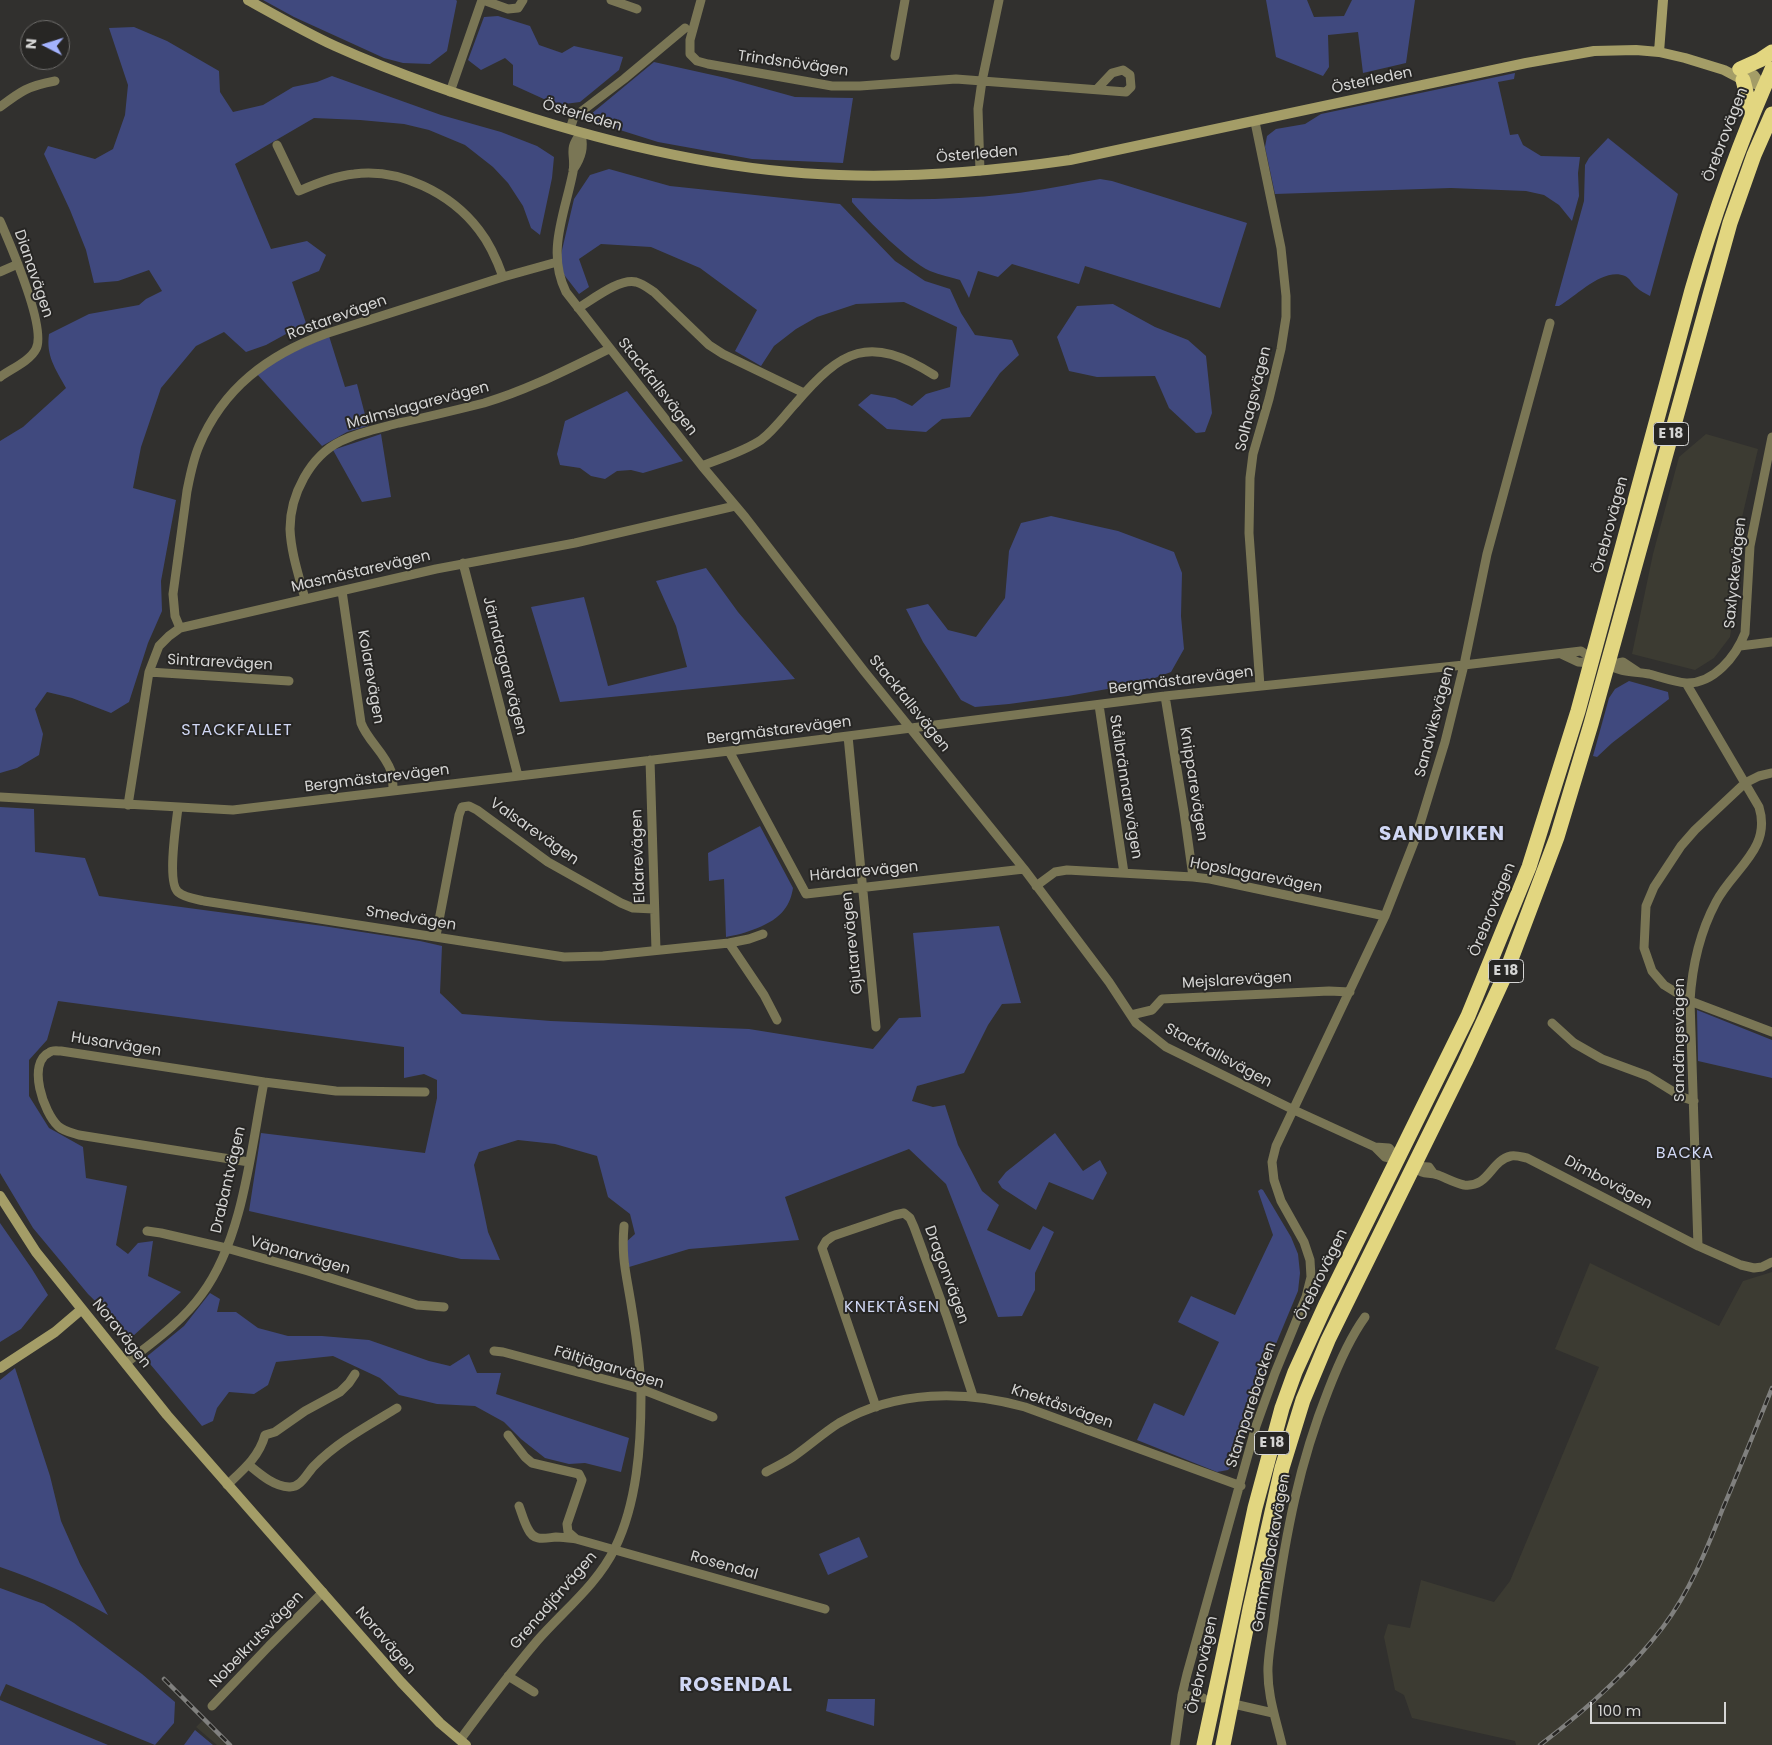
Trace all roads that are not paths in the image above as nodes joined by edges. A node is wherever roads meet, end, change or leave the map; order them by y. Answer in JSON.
{"nodes":[{"id":1,"x":248,"y":0,"type":"edge"},
{"id":2,"x":483,"y":0,"type":"edge"},
{"id":3,"x":523,"y":0,"type":"edge"},
{"id":4,"x":611,"y":0,"type":"edge"},
{"id":5,"x":701,"y":0,"type":"edge"},
{"id":6,"x":905,"y":0,"type":"edge"},
{"id":7,"x":999,"y":0,"type":"edge"},
{"id":8,"x":1662,"y":0,"type":"edge"},
{"id":9,"x":637,"y":9,"type":"dead end"},
{"id":10,"x":685,"y":28,"type":"dead end"},
{"id":11,"x":1658,"y":52,"type":"junction"},
{"id":12,"x":1772,"y":52,"type":"edge"},
{"id":13,"x":895,"y":56,"type":"dead end"},
{"id":14,"x":1772,"y":69,"type":"edge"},
{"id":15,"x":1742,"y":74,"type":"junction"},
{"id":16,"x":55,"y":81,"type":"dead end"},
{"id":17,"x":982,"y":81,"type":"junction"},
{"id":18,"x":1097,"y":89,"type":"dead end"},
{"id":19,"x":1768,"y":89,"type":"edge"},
{"id":20,"x":450,"y":92,"type":"junction"},
{"id":21,"x":0,"y":107,"type":"edge"},
{"id":22,"x":1772,"y":114,"type":"edge"},
{"id":23,"x":1752,"y":116,"type":"junction"},
{"id":24,"x":1255,"y":122,"type":"junction"},
{"id":25,"x":570,"y":130,"type":"junction"},
{"id":26,"x":581,"y":133,"type":"junction"},
{"id":27,"x":277,"y":145,"type":"dead end"},
{"id":28,"x":980,"y":171,"type":"junction"},
{"id":29,"x":0,"y":221,"type":"edge"},
{"id":30,"x":557,"y":262,"type":"junction"},
{"id":31,"x":18,"y":264,"type":"junction"},
{"id":32,"x":0,"y":272,"type":"edge"},
{"id":33,"x":503,"y":277,"type":"junction"},
{"id":34,"x":578,"y":308,"type":"junction"},
{"id":35,"x":1550,"y":323,"type":"dead end"},
{"id":36,"x":609,"y":349,"type":"junction"},
{"id":37,"x":934,"y":375,"type":"dead end"},
{"id":38,"x":0,"y":377,"type":"edge"},
{"id":39,"x":804,"y":393,"type":"junction"},
{"id":40,"x":1772,"y":437,"type":"edge"},
{"id":41,"x":1770,"y":459,"type":"edge"},
{"id":42,"x":702,"y":466,"type":"junction"},
{"id":43,"x":735,"y":506,"type":"junction"},
{"id":44,"x":463,"y":563,"type":"junction"},
{"id":45,"x":342,"y":591,"type":"junction"},
{"id":46,"x":305,"y":599,"type":"junction"},
{"id":47,"x":180,"y":628,"type":"junction"},
{"id":48,"x":1772,"y":642,"type":"edge"},
{"id":49,"x":1740,"y":646,"type":"junction"},
{"id":50,"x":1592,"y":662,"type":"junction"},
{"id":51,"x":1464,"y":665,"type":"junction"},
{"id":52,"x":1608,"y":665,"type":"junction"},
{"id":53,"x":149,"y":672,"type":"junction"},
{"id":54,"x":289,"y":681,"type":"dead end"},
{"id":55,"x":1686,"y":683,"type":"junction"},
{"id":56,"x":1260,"y":686,"type":"junction"},
{"id":57,"x":1165,"y":696,"type":"junction"},
{"id":58,"x":1099,"y":705,"type":"junction"},
{"id":59,"x":910,"y":728,"type":"junction"},
{"id":60,"x":848,"y":736,"type":"junction"},
{"id":61,"x":729,"y":751,"type":"junction"},
{"id":62,"x":650,"y":760,"type":"junction"},
{"id":63,"x":1772,"y":773,"type":"edge"},
{"id":64,"x":518,"y":776,"type":"junction"},
{"id":65,"x":1745,"y":783,"type":"junction"},
{"id":66,"x":393,"y":791,"type":"junction"},
{"id":67,"x":0,"y":797,"type":"edge"},
{"id":68,"x":128,"y":805,"type":"junction"},
{"id":69,"x":178,"y":808,"type":"junction"},
{"id":70,"x":1024,"y":870,"type":"junction"},
{"id":71,"x":1124,"y":873,"type":"junction"},
{"id":72,"x":1192,"y":877,"type":"junction"},
{"id":73,"x":1036,"y":886,"type":"junction"},
{"id":74,"x":861,"y":888,"type":"junction"},
{"id":75,"x":654,"y":909,"type":"junction"},
{"id":76,"x":1385,"y":916,"type":"junction"},
{"id":77,"x":763,"y":934,"type":"dead end"},
{"id":78,"x":436,"y":936,"type":"junction"},
{"id":79,"x":729,"y":942,"type":"junction"},
{"id":80,"x":656,"y":950,"type":"junction"},
{"id":81,"x":1350,"y":992,"type":"junction"},
{"id":82,"x":1690,"y":1001,"type":"junction"},
{"id":83,"x":1131,"y":1015,"type":"junction"},
{"id":84,"x":777,"y":1020,"type":"dead end"},
{"id":85,"x":1552,"y":1023,"type":"dead end"},
{"id":86,"x":876,"y":1027,"type":"dead end"},
{"id":87,"x":1772,"y":1031,"type":"edge"},
{"id":88,"x":264,"y":1082,"type":"junction"},
{"id":89,"x":424,"y":1092,"type":"dead end"},
{"id":90,"x":1694,"y":1101,"type":"junction"},
{"id":91,"x":1294,"y":1110,"type":"junction"},
{"id":92,"x":1398,"y":1160,"type":"junction"},
{"id":93,"x":249,"y":1162,"type":"junction"},
{"id":94,"x":1414,"y":1166,"type":"junction"},
{"id":95,"x":0,"y":1196,"type":"edge"},
{"id":96,"x":624,"y":1226,"type":"dead end"},
{"id":97,"x":148,"y":1231,"type":"dead end"},
{"id":98,"x":1698,"y":1246,"type":"junction"},
{"id":99,"x":226,"y":1248,"type":"junction"},
{"id":100,"x":1772,"y":1262,"type":"edge"},
{"id":101,"x":444,"y":1307,"type":"dead end"},
{"id":102,"x":82,"y":1309,"type":"junction"},
{"id":103,"x":1365,"y":1317,"type":"dead end"},
{"id":104,"x":494,"y":1351,"type":"dead end"},
{"id":105,"x":126,"y":1364,"type":"junction"},
{"id":106,"x":0,"y":1368,"type":"edge"},
{"id":107,"x":355,"y":1374,"type":"dead end"},
{"id":108,"x":640,"y":1389,"type":"junction"},
{"id":109,"x":973,"y":1396,"type":"junction"},
{"id":110,"x":876,"y":1407,"type":"junction"},
{"id":111,"x":398,"y":1408,"type":"dead end"},
{"id":112,"x":713,"y":1417,"type":"dead end"},
{"id":113,"x":508,"y":1435,"type":"dead end"},
{"id":114,"x":249,"y":1465,"type":"junction"},
{"id":115,"x":766,"y":1472,"type":"dead end"},
{"id":116,"x":227,"y":1485,"type":"junction"},
{"id":117,"x":1240,"y":1486,"type":"junction"},
{"id":118,"x":519,"y":1506,"type":"dead end"},
{"id":119,"x":576,"y":1539,"type":"junction"},
{"id":120,"x":614,"y":1549,"type":"junction"},
{"id":121,"x":323,"y":1592,"type":"junction"},
{"id":122,"x":825,"y":1609,"type":"dead end"},
{"id":123,"x":508,"y":1676,"type":"junction"},
{"id":124,"x":534,"y":1692,"type":"dead end"},
{"id":125,"x":1182,"y":1695,"type":"junction"},
{"id":126,"x":1204,"y":1698,"type":"dead end"},
{"id":127,"x":1238,"y":1705,"type":"dead end"},
{"id":128,"x":212,"y":1706,"type":"dead end"},
{"id":129,"x":1273,"y":1713,"type":"junction"},
{"id":130,"x":463,"y":1742,"type":"edge"},
{"id":131,"x":1175,"y":1745,"type":"edge"},
{"id":132,"x":1204,"y":1745,"type":"edge"},
{"id":133,"x":1222,"y":1745,"type":"edge"},
{"id":134,"x":1282,"y":1745,"type":"edge"}],
"edges":[{"from":1,"to":20,"type":"main road","name":"Österleden"},
{"from":2,"to":3,"type":"street"},
{"from":2,"to":20,"type":"street"},
{"from":4,"to":9,"type":"street"},
{"from":5,"to":17,"type":"street","name":"Trindsnövägen"},
{"from":6,"to":13,"type":"street"},
{"from":7,"to":17,"type":"street"},
{"from":8,"to":11,"type":"main road"},
{"from":10,"to":25,"type":"street"},
{"from":11,"to":15,"type":"main road","name":"Österleden"},
{"from":11,"to":24,"type":"main road","name":"Österleden"},
{"from":12,"to":15,"type":"highway"},
{"from":14,"to":19,"type":"highway","name":"Örebrovägen","number":"E 18"},
{"from":15,"to":19,"type":"main road","name":"Österleden"},
{"from":15,"to":23,"type":"highway"},
{"from":16,"to":21,"type":"street"},
{"from":17,"to":18,"type":"street","name":"Trindsnövägen"},
{"from":17,"to":28,"type":"street"},
{"from":19,"to":23,"type":"highway","name":"Örebrovägen","number":"E 18"},
{"from":20,"to":25,"type":"main road","name":"Österleden"},
{"from":22,"to":52,"type":"highway","number":"E 18"},
{"from":23,"to":50,"type":"highway","name":"Örebrovägen","number":"E 18"},
{"from":24,"to":28,"type":"main road","name":"Österleden"},
{"from":24,"to":56,"type":"street","name":"Solhagsvägen"},
{"from":25,"to":26,"type":"main road","name":"Österleden"},
{"from":26,"to":28,"type":"main road","name":"Österleden"},
{"from":26,"to":30,"type":"street","name":"Stackfallsvägen"},
{"from":27,"to":33,"type":"street"},
{"from":29,"to":31,"type":"street","name":"Dianavägen"},
{"from":30,"to":33,"type":"street","name":"Rostarevägen"},
{"from":30,"to":34,"type":"street","name":"Stackfallsvägen"},
{"from":31,"to":32,"type":"street"},
{"from":31,"to":38,"type":"street","name":"Dianavägen"},
{"from":33,"to":47,"type":"street","name":"Rostarevägen"},
{"from":34,"to":36,"type":"street","name":"Stackfallsvägen"},
{"from":34,"to":39,"type":"street"},
{"from":35,"to":51,"type":"street","name":"Sandviksvägen"},
{"from":36,"to":42,"type":"street","name":"Stackfallsvägen"},
{"from":36,"to":46,"type":"street","name":"Malmslagarevägen"},
{"from":37,"to":39,"type":"street"},
{"from":39,"to":42,"type":"street"},
{"from":40,"to":41,"type":"street","name":"Saxlyckevägen"},
{"from":41,"to":49,"type":"street","name":"Saxlyckevägen"},
{"from":42,"to":43,"type":"street","name":"Stackfallsvägen"},
{"from":43,"to":44,"type":"street","name":"Masmästarevägen"},
{"from":43,"to":59,"type":"street","name":"Stackfallsvägen"},
{"from":44,"to":45,"type":"street","name":"Masmästarevägen"},
{"from":44,"to":64,"type":"street","name":"Järndragarevägen"},
{"from":45,"to":46,"type":"street","name":"Masmästarevägen"},
{"from":45,"to":66,"type":"street","name":"Kolarevägen"},
{"from":46,"to":47,"type":"street","name":"Masmästarevägen"},
{"from":47,"to":53,"type":"street","name":"Masmästarevägen"},
{"from":48,"to":49,"type":"street"},
{"from":49,"to":55,"type":"street","name":"Saxlyckevägen"},
{"from":50,"to":51,"type":"street","name":"Bergmästarevägen"},
{"from":50,"to":52,"type":"highway"},
{"from":50,"to":92,"type":"highway","name":"Örebrovägen","number":"E 18"},
{"from":51,"to":56,"type":"street","name":"Bergmästarevägen"},
{"from":51,"to":76,"type":"street","name":"Sandviksvägen"},
{"from":52,"to":55,"type":"street"},
{"from":52,"to":94,"type":"highway","number":"E 18"},
{"from":53,"to":54,"type":"street","name":"Sintrarevägen"},
{"from":53,"to":68,"type":"street","name":"Masmästarevägen"},
{"from":55,"to":65,"type":"street","name":"Sandängsvägen"},
{"from":56,"to":57,"type":"street","name":"Bergmästarevägen"},
{"from":57,"to":58,"type":"street","name":"Bergmästarevägen"},
{"from":57,"to":72,"type":"street","name":"Knipparevägen"},
{"from":58,"to":59,"type":"street","name":"Bergmästarevägen"},
{"from":58,"to":71,"type":"street","name":"Stålbrännarevägen"},
{"from":59,"to":60,"type":"street","name":"Bergmästarevägen"},
{"from":59,"to":70,"type":"street","name":"Stackfallsvägen"},
{"from":60,"to":61,"type":"street","name":"Bergmästarevägen"},
{"from":60,"to":74,"type":"street","name":"Gjutarevägen"},
{"from":61,"to":62,"type":"street","name":"Bergmästarevägen"},
{"from":61,"to":74,"type":"street","name":"Härdarevägen"},
{"from":62,"to":64,"type":"street","name":"Bergmästarevägen"},
{"from":62,"to":75,"type":"street","name":"Eldarevägen"},
{"from":63,"to":65,"type":"street"},
{"from":64,"to":66,"type":"street","name":"Bergmästarevägen"},
{"from":65,"to":82,"type":"street","name":"Sandängsvägen"},
{"from":65,"to":82,"type":"street"},
{"from":66,"to":69,"type":"street","name":"Bergmästarevägen"},
{"from":67,"to":68,"type":"street","name":"Bergmästarevägen"},
{"from":68,"to":69,"type":"street","name":"Bergmästarevägen"},
{"from":69,"to":78,"type":"street","name":"Smedvägen"},
{"from":70,"to":73,"type":"street","name":"Stackfallsvägen"},
{"from":70,"to":74,"type":"street","name":"Härdarevägen"},
{"from":71,"to":72,"type":"street","name":"Hopslagarevägen"},
{"from":71,"to":73,"type":"street","name":"Hopslagarevägen"},
{"from":72,"to":76,"type":"street","name":"Hopslagarevägen"},
{"from":73,"to":83,"type":"street","name":"Stackfallsvägen"},
{"from":74,"to":86,"type":"street","name":"Gjutarevägen"},
{"from":75,"to":78,"type":"street","name":"Valsarevägen"},
{"from":75,"to":80,"type":"street","name":"Eldarevägen"},
{"from":76,"to":81,"type":"street","name":"Sandviksvägen"},
{"from":77,"to":79,"type":"street","name":"Smedvägen"},
{"from":78,"to":80,"type":"street","name":"Smedvägen"},
{"from":79,"to":80,"type":"street","name":"Smedvägen"},
{"from":79,"to":84,"type":"street"},
{"from":81,"to":83,"type":"street","name":"Mejslarevägen"},
{"from":81,"to":91,"type":"street","name":"Sandviksvägen"},
{"from":82,"to":87,"type":"street"},
{"from":82,"to":90,"type":"street","name":"Sandängsvägen"},
{"from":83,"to":91,"type":"street","name":"Stackfallsvägen"},
{"from":85,"to":90,"type":"street"},
{"from":88,"to":89,"type":"street","name":"Husarvägen"},
{"from":88,"to":93,"type":"street","name":"Drabantvägen"},
{"from":88,"to":93,"type":"street","name":"Husarvägen"},
{"from":90,"to":98,"type":"street","name":"Sandängsvägen"},
{"from":91,"to":92,"type":"street","name":"Stackfallsvägen"},
{"from":91,"to":117,"type":"street","name":"Stamparebacken"},
{"from":92,"to":94,"type":"highway"},
{"from":92,"to":132,"type":"highway","name":"Örebrovägen","number":"E 18"},
{"from":93,"to":99,"type":"street","name":"Drabantvägen"},
{"from":94,"to":98,"type":"street","name":"Dimbovägen"},
{"from":94,"to":133,"type":"highway","number":"E 18"},
{"from":95,"to":102,"type":"main road","name":"Noravägen"},
{"from":96,"to":108,"type":"street","name":"Grenadjärvägen"},
{"from":97,"to":99,"type":"street","name":"Väpnarvägen"},
{"from":98,"to":100,"type":"street","name":"Dimbovägen"},
{"from":99,"to":101,"type":"street","name":"Väpnarvägen"},
{"from":99,"to":105,"type":"street","name":"Drabantvägen"},
{"from":102,"to":105,"type":"main road","name":"Noravägen"},
{"from":102,"to":106,"type":"main road"},
{"from":103,"to":129,"type":"street","name":"Gammelbackavägen"},
{"from":104,"to":108,"type":"street","name":"Fältjägarvägen"},
{"from":105,"to":116,"type":"main road","name":"Noravägen"},
{"from":107,"to":114,"type":"street"},
{"from":108,"to":112,"type":"street","name":"Fältjägarvägen"},
{"from":108,"to":120,"type":"street","name":"Grenadjärvägen"},
{"from":109,"to":110,"type":"street","name":"Knektåsvägen"},
{"from":109,"to":110,"type":"street","name":"Dragonvägen"},
{"from":109,"to":117,"type":"street","name":"Knektåsvägen"},
{"from":110,"to":115,"type":"street","name":"Knektåsvägen"},
{"from":111,"to":114,"type":"street"},
{"from":113,"to":119,"type":"street"},
{"from":114,"to":116,"type":"street"},
{"from":116,"to":121,"type":"main road","name":"Noravägen"},
{"from":117,"to":125,"type":"street","name":"Stamparebacken"},
{"from":118,"to":119,"type":"street","name":"Rosendal"},
{"from":119,"to":120,"type":"street","name":"Rosendal"},
{"from":120,"to":122,"type":"street","name":"Rosendal"},
{"from":120,"to":123,"type":"street","name":"Grenadjärvägen"},
{"from":121,"to":128,"type":"street","name":"Nobelkrutsvägen"},
{"from":121,"to":130,"type":"main road","name":"Noravägen"},
{"from":123,"to":124,"type":"street"},
{"from":123,"to":130,"type":"street","name":"Grenadjärvägen"},
{"from":125,"to":126,"type":"street"},
{"from":125,"to":131,"type":"street","name":"Stamparebacken"},
{"from":127,"to":129,"type":"street"},
{"from":129,"to":134,"type":"street","name":"Gammelbackavägen"}]}
